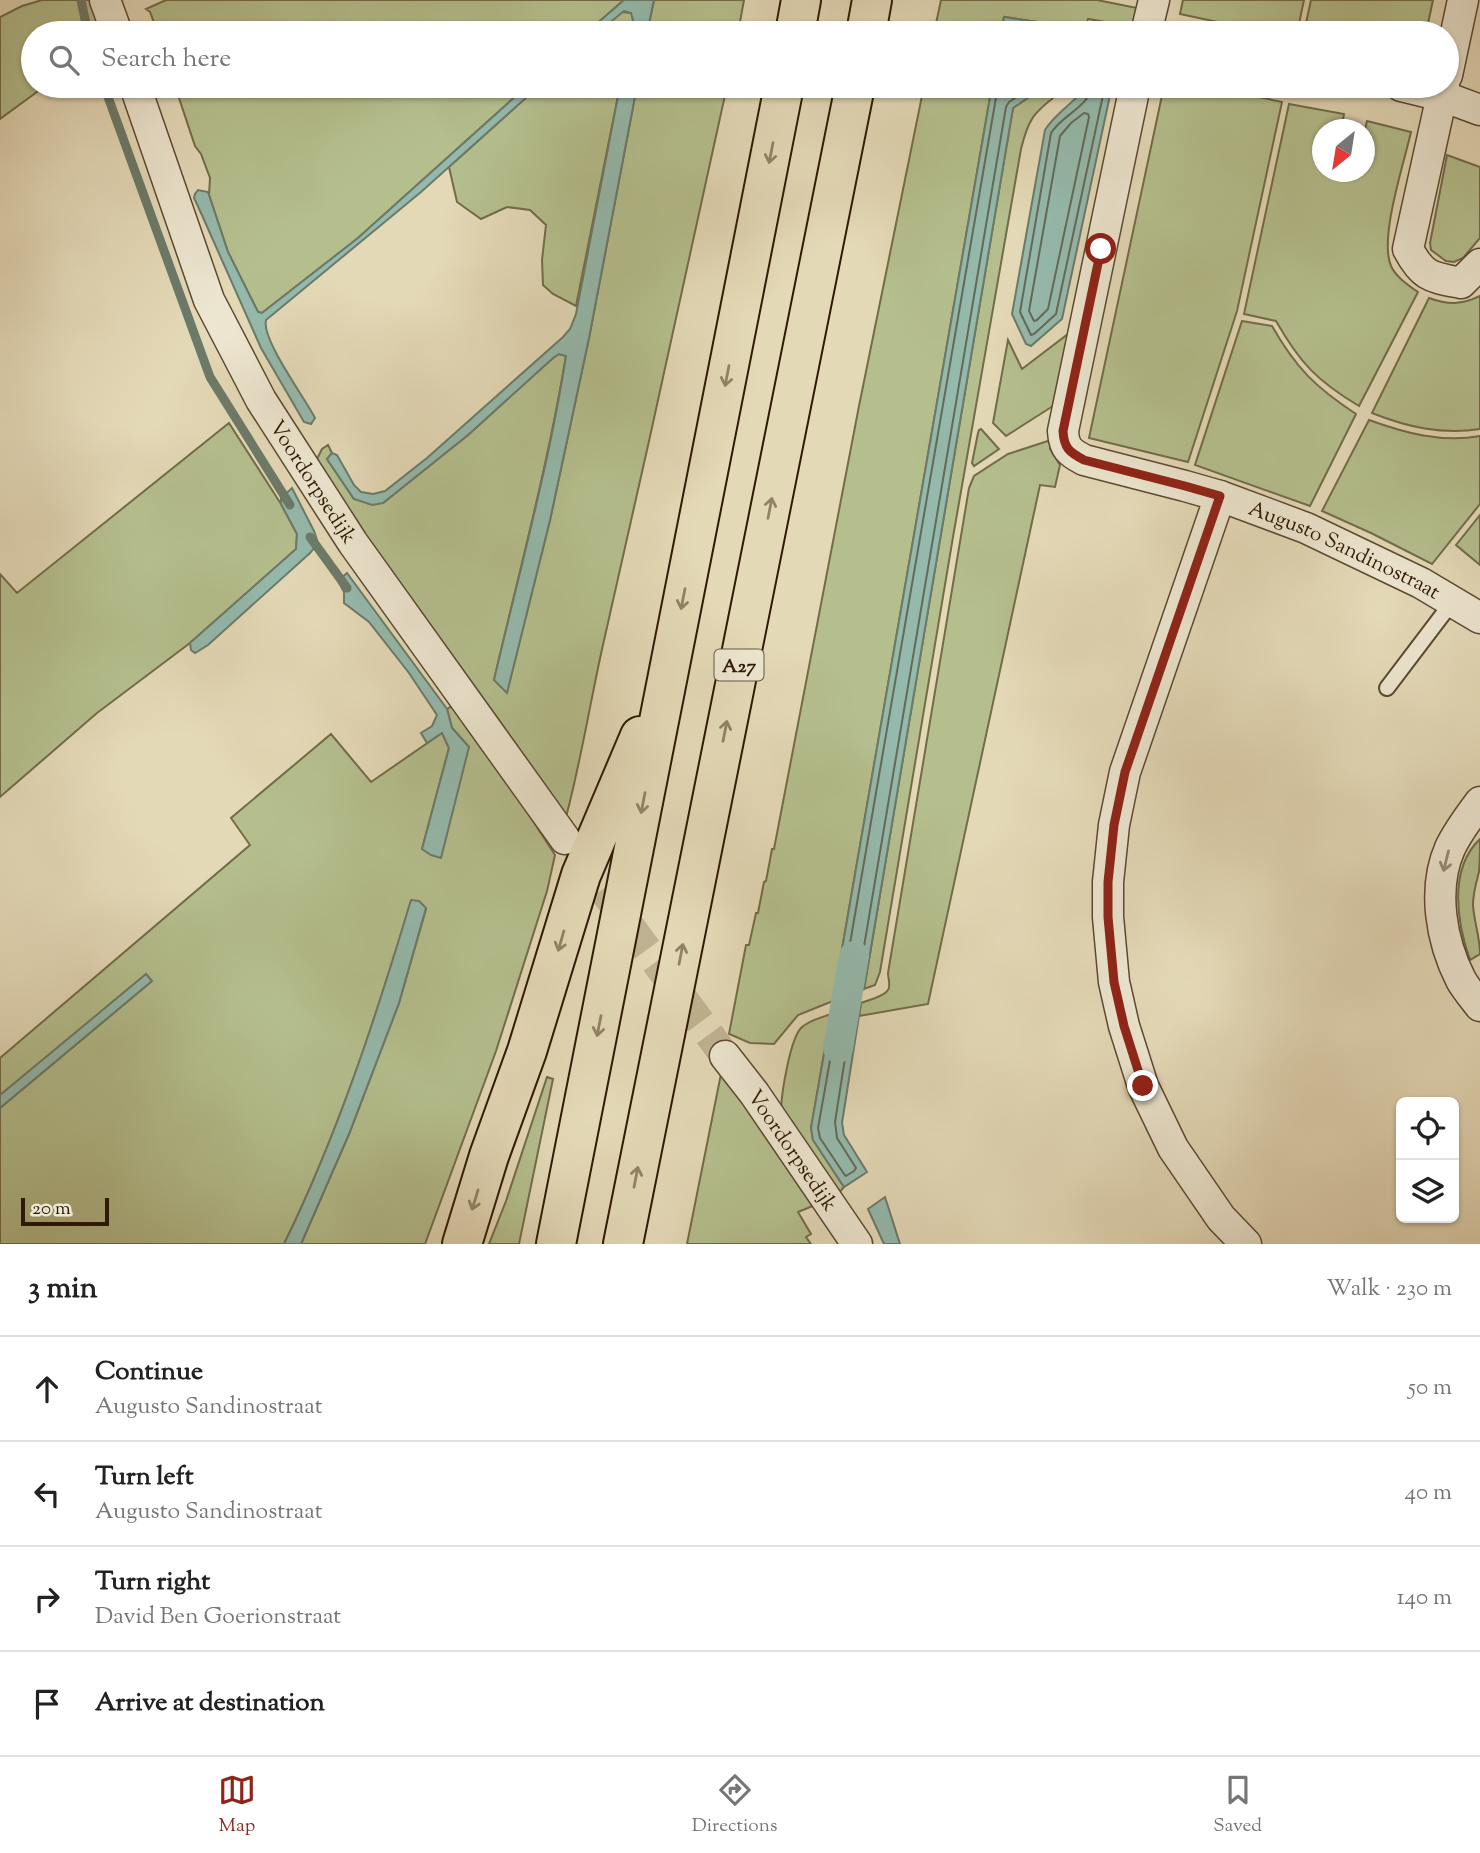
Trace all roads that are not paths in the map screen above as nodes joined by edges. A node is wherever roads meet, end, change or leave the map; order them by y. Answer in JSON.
{"nodes":[{"id":1,"x":105,"y":0,"type":"edge"},
{"id":2,"x":801,"y":0,"type":"edge"},
{"id":3,"x":872,"y":0,"type":"edge"},
{"id":4,"x":1154,"y":0,"type":"edge"},
{"id":5,"x":1463,"y":0,"type":"edge"},
{"id":6,"x":113,"y":21,"type":"edge"},
{"id":7,"x":797,"y":21,"type":"edge"},
{"id":8,"x":868,"y":21,"type":"edge"},
{"id":9,"x":1151,"y":21,"type":"edge"},
{"id":10,"x":1458,"y":21,"type":"edge"},
{"id":11,"x":1459,"y":95,"type":"edge"},
{"id":12,"x":139,"y":98,"type":"edge"},
{"id":13,"x":783,"y":98,"type":"edge"},
{"id":14,"x":853,"y":98,"type":"edge"},
{"id":15,"x":1132,"y":98,"type":"edge"},
{"id":16,"x":1441,"y":98,"type":"edge"},
{"id":17,"x":1480,"y":110,"type":"edge"},
{"id":18,"x":1480,"y":264,"type":"edge"},
{"id":19,"x":1220,"y":496,"type":"junction"},
{"id":20,"x":1453,"y":601,"type":"junction"},
{"id":21,"x":1480,"y":618,"type":"edge"},
{"id":22,"x":671,"y":664,"type":"junction"},
{"id":23,"x":1387,"y":688,"type":"dead end"},
{"id":24,"x":1480,"y":802,"type":"edge"},
{"id":25,"x":565,"y":839,"type":"tunnel mouth"},
{"id":26,"x":1480,"y":1006,"type":"edge"},
{"id":27,"x":725,"y":1056,"type":"tunnel mouth"},
{"id":28,"x":462,"y":1244,"type":"edge"},
{"id":29,"x":556,"y":1244,"type":"edge"},
{"id":30,"x":623,"y":1244,"type":"edge"},
{"id":31,"x":857,"y":1244,"type":"edge"},
{"id":32,"x":1246,"y":1244,"type":"edge"}],
"edges":[{"from":1,"to":6,"type":"street"},
{"from":2,"to":7,"type":"highway"},
{"from":3,"to":8,"type":"highway"},
{"from":4,"to":9,"type":"street"},
{"from":5,"to":10,"type":"street"},
{"from":11,"to":17,"type":"street"},
{"from":12,"to":25,"type":"street","name":"Voordorpsedijk"},
{"from":13,"to":22,"type":"highway","one_way":true},
{"from":30,"to":14,"type":"highway","number":"A27","one_way":true},
{"from":15,"to":19,"type":"street","name":"Augusto Sandinostraat"},
{"from":16,"to":18,"type":"street"},
{"from":19,"to":20,"type":"street","name":"Augusto Sandinostraat"},
{"from":19,"to":32,"type":"street"},
{"from":20,"to":21,"type":"street","name":"Augusto Sandinostraat"},
{"from":20,"to":23,"type":"lane","name":"Augusto Sandinostraat"},
{"from":22,"to":28,"type":"highway","one_way":true},
{"from":22,"to":29,"type":"highway","one_way":true},
{"from":24,"to":26,"type":"street","one_way":true},
{"from":27,"to":31,"type":"street","name":"Voordorpsedijk"}]}
